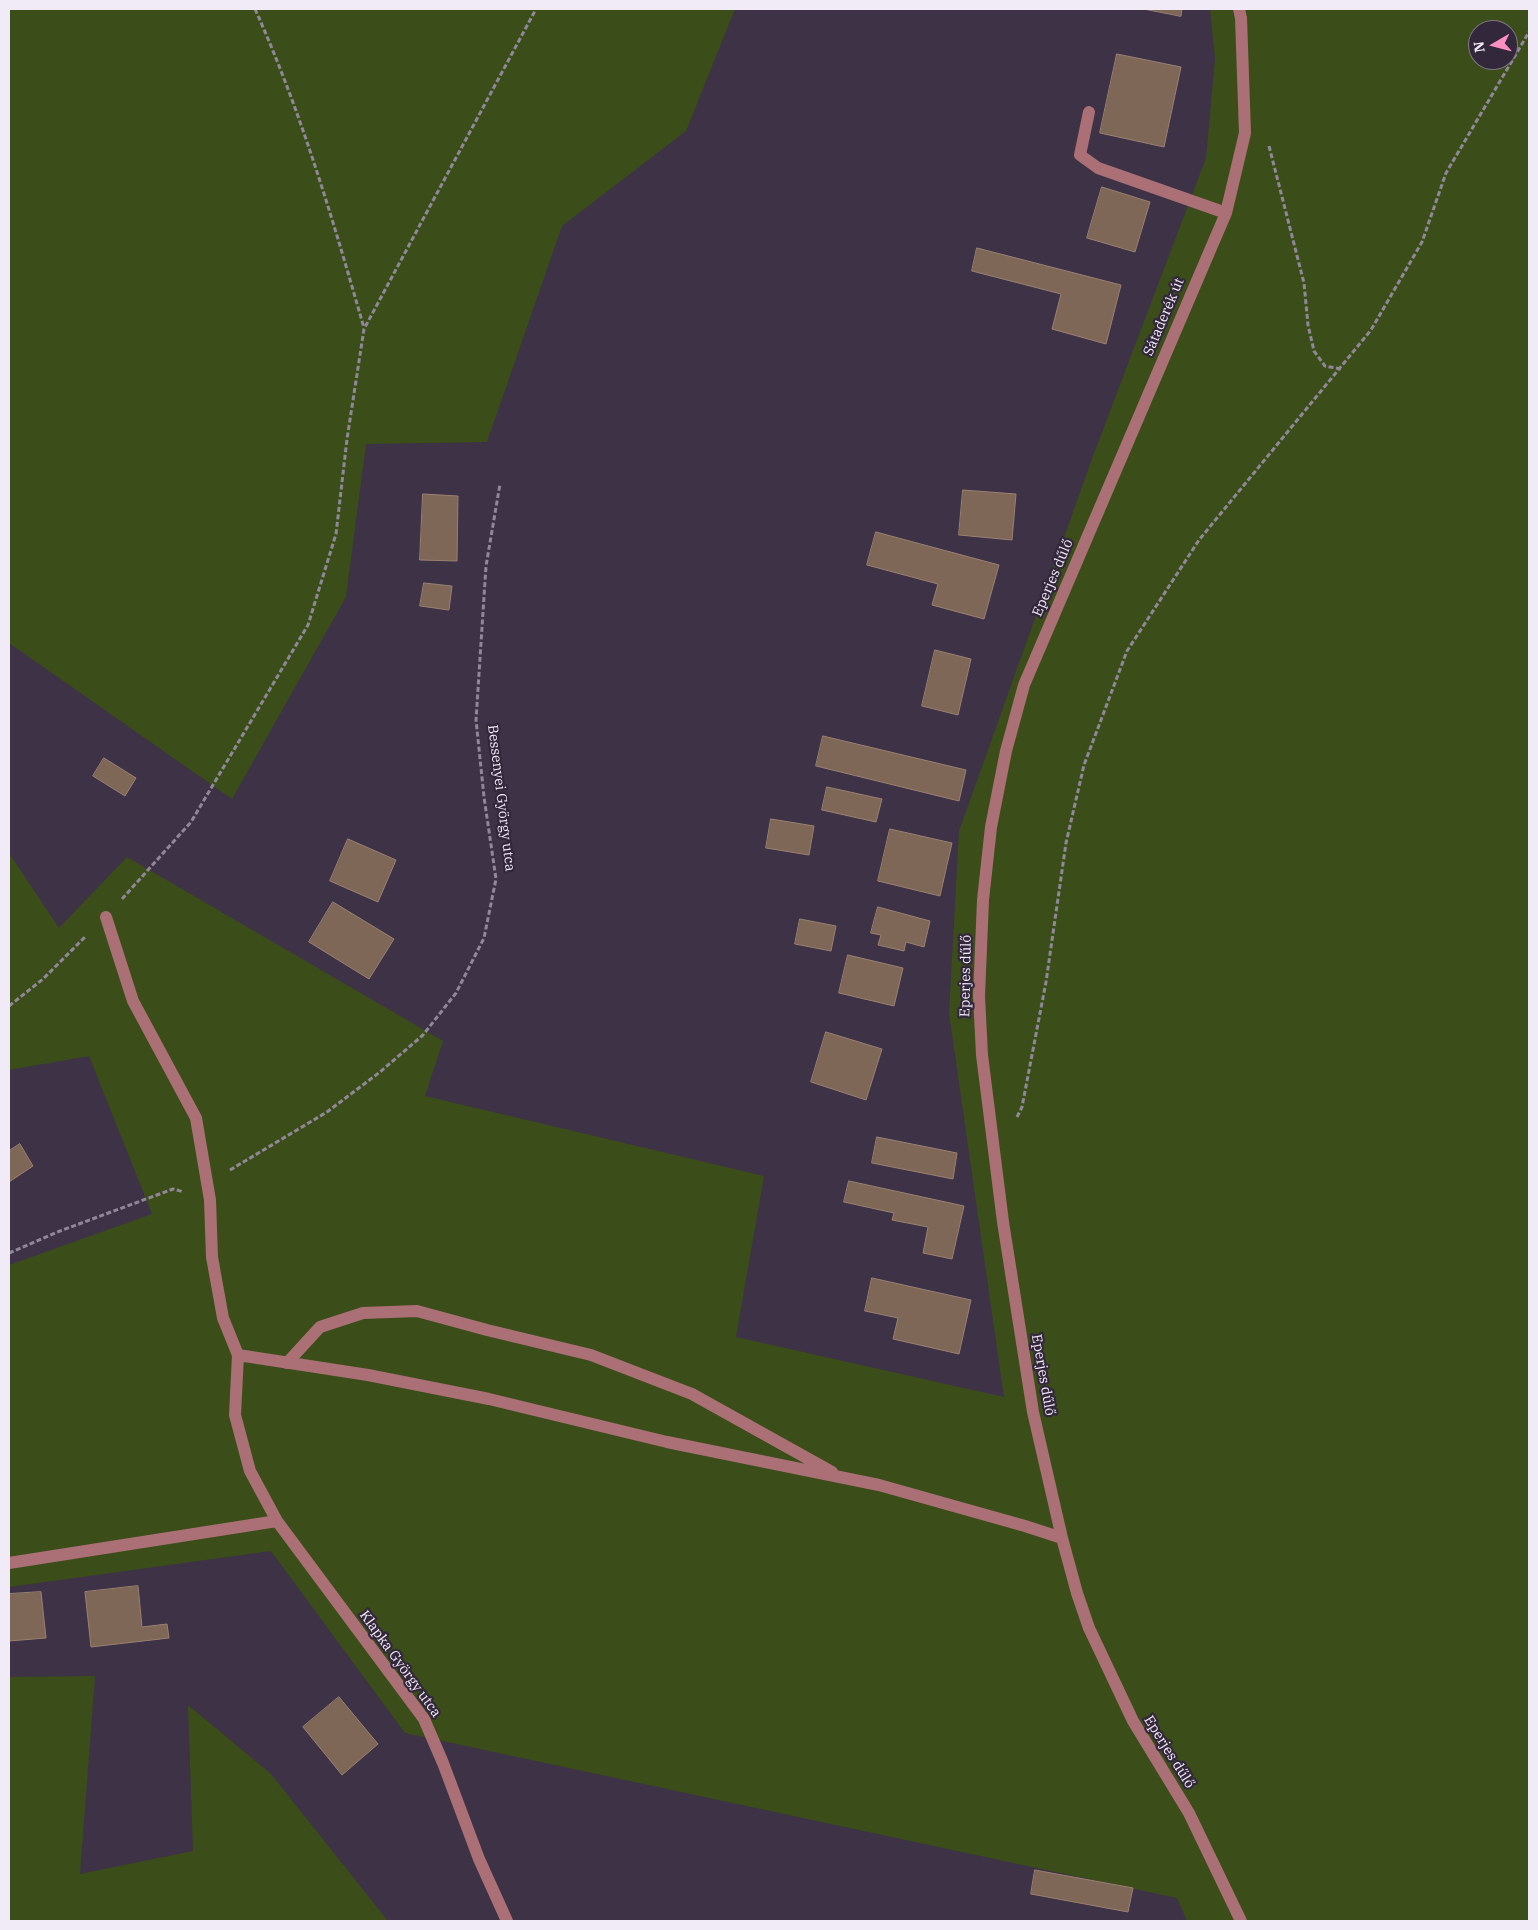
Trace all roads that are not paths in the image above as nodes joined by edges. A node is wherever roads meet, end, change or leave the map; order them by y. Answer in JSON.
{"nodes":[{"id":1,"x":1239,"y":9,"type":"edge"},
{"id":2,"x":1089,"y":112,"type":"dead end"},
{"id":3,"x":1226,"y":213,"type":"junction"},
{"id":4,"x":1131,"y":432,"type":"joint"},
{"id":5,"x":106,"y":917,"type":"road end"},
{"id":6,"x":238,"y":1355,"type":"junction"},
{"id":7,"x":287,"y":1363,"type":"junction"},
{"id":8,"x":843,"y":1478,"type":"junction"},
{"id":9,"x":277,"y":1521,"type":"junction"},
{"id":10,"x":1062,"y":1538,"type":"junction"},
{"id":11,"x":9,"y":1563,"type":"edge"},
{"id":12,"x":508,"y":1921,"type":"edge"},
{"id":13,"x":1241,"y":1921,"type":"edge"}],
"edges":[{"from":1,"to":3,"type":"street","name":"Sátaderék út"},
{"from":2,"to":3,"type":"street"},
{"from":3,"to":4,"type":"street","name":"Sátaderék út"},
{"from":4,"to":10,"type":"street","name":"Eperjes dűlő"},
{"from":5,"to":6,"type":"street","name":"Klapka György utca"},
{"from":6,"to":7,"type":"street"},
{"from":6,"to":9,"type":"street","name":"Klapka György utca"},
{"from":7,"to":8,"type":"street"},
{"from":7,"to":8,"type":"street"},
{"from":8,"to":10,"type":"street"},
{"from":9,"to":11,"type":"street"},
{"from":9,"to":12,"type":"street","name":"Klapka György utca"},
{"from":10,"to":13,"type":"street","name":"Eperjes dűlő"}]}
